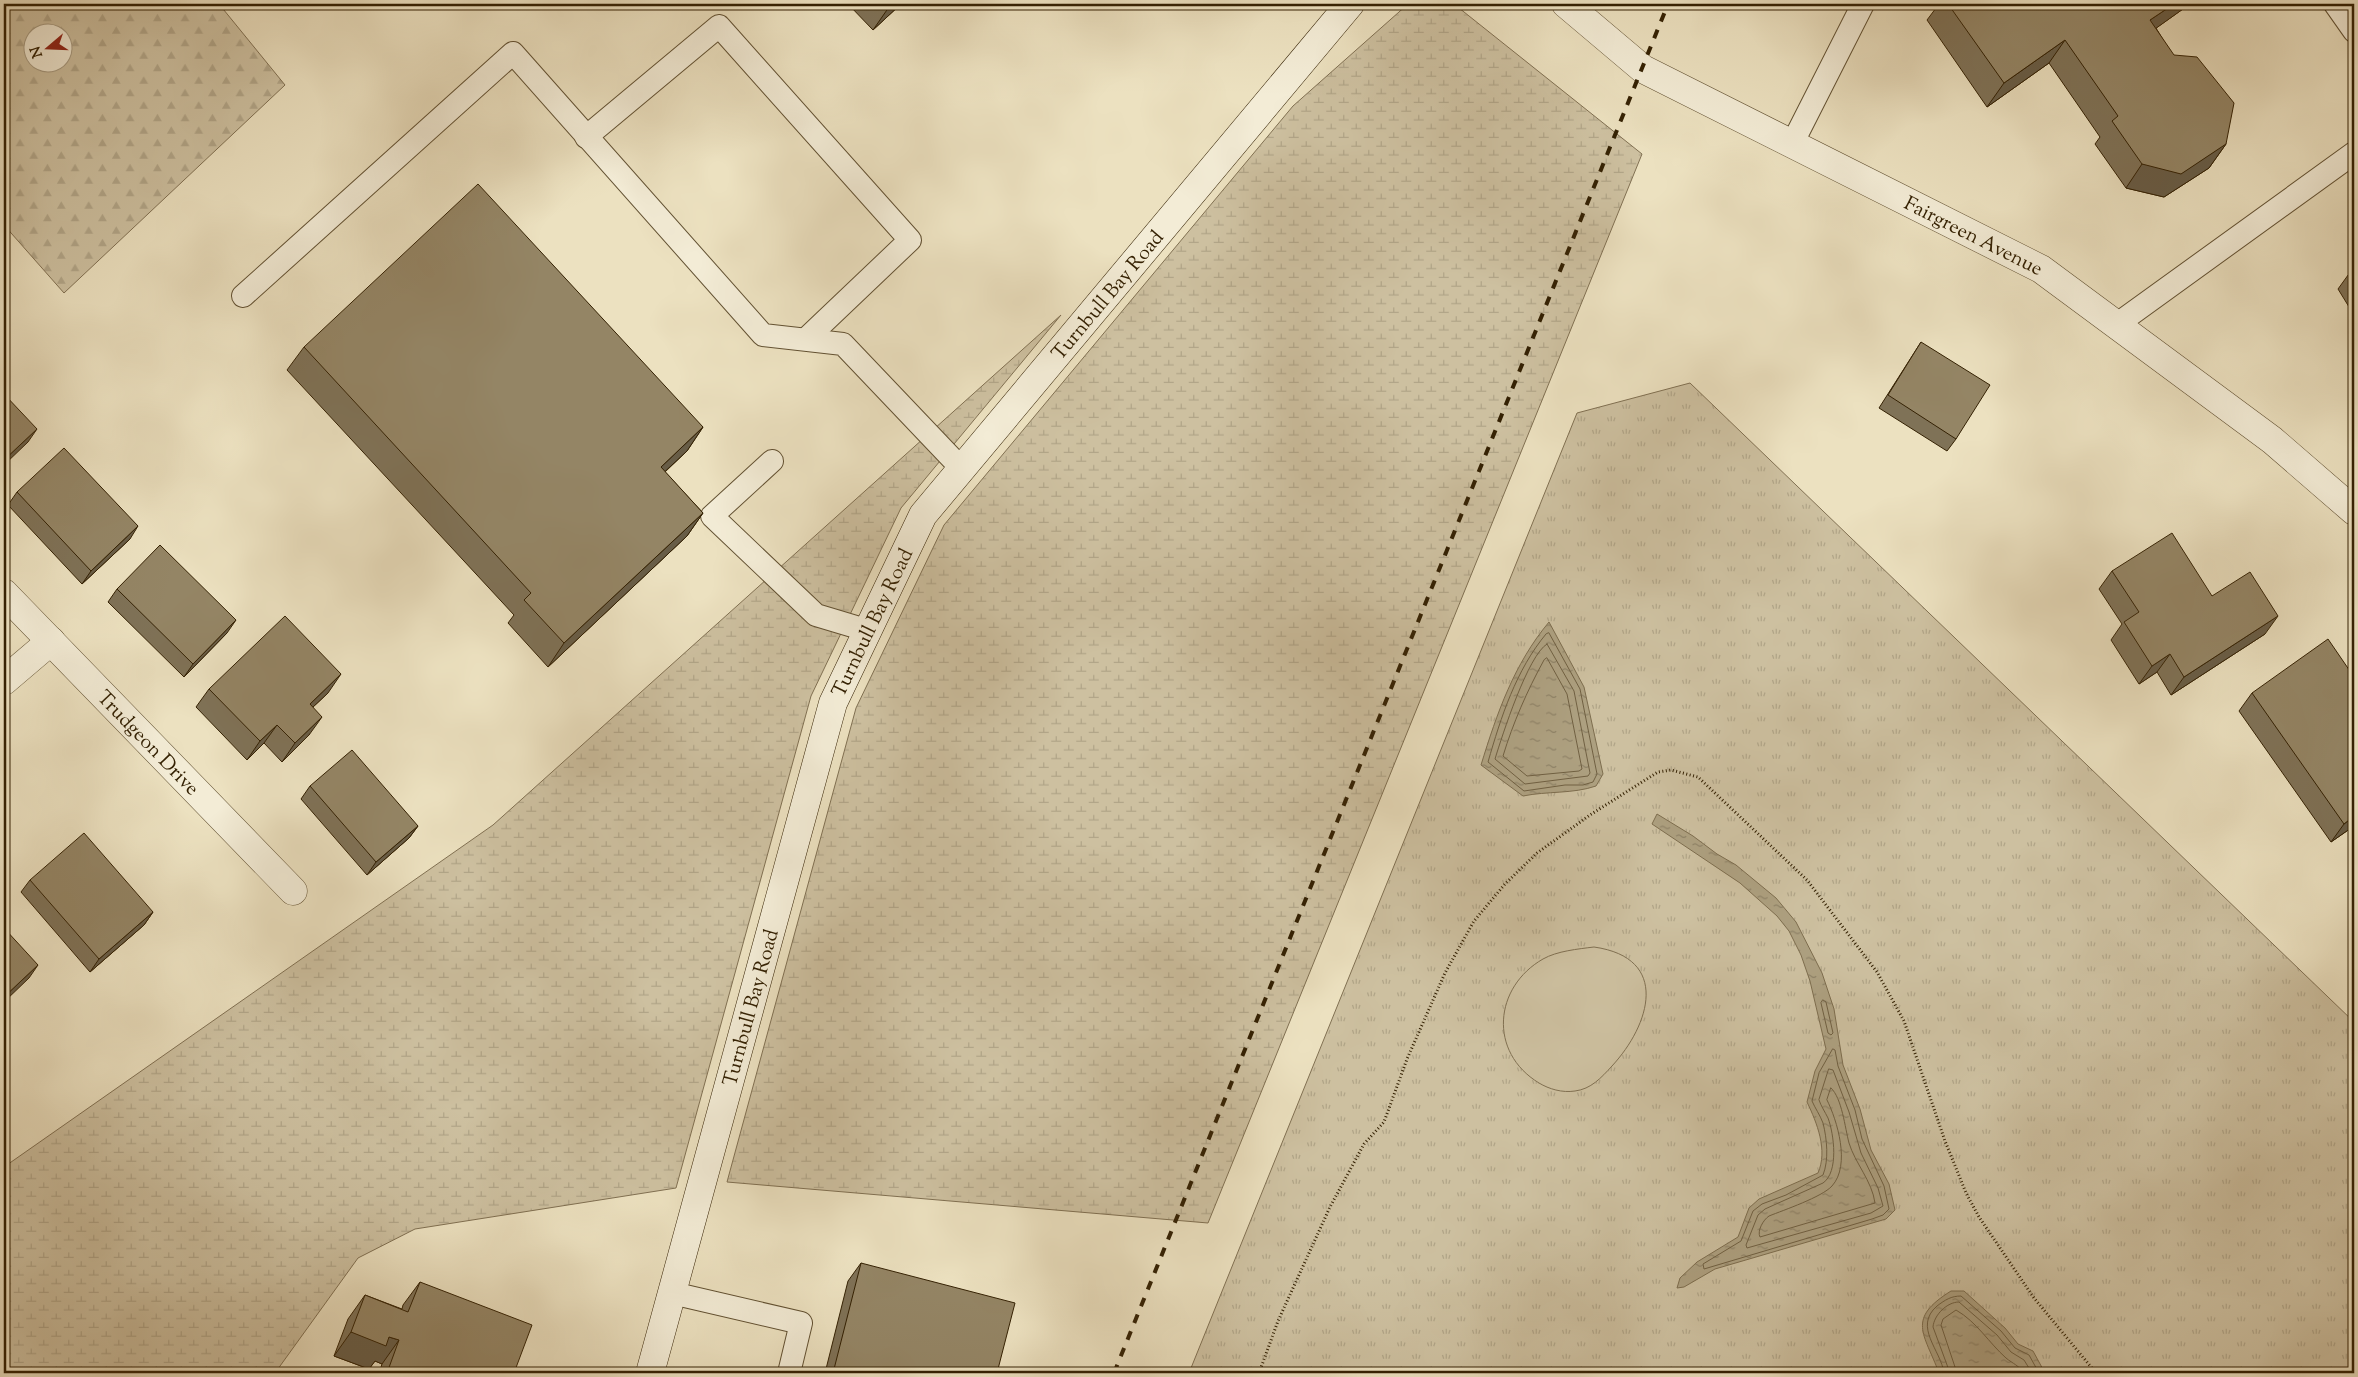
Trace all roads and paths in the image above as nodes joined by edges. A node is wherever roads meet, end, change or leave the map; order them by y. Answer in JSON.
{"nodes":[{"id":1,"x":1350,"y":4,"type":"edge"},
{"id":2,"x":1566,"y":4,"type":"edge"},
{"id":3,"x":1863,"y":4,"type":"edge"},
{"id":4,"x":2335,"y":4,"type":"edge"},
{"id":5,"x":2354,"y":31,"type":"edge"},
{"id":6,"x":586,"y":137,"type":"junction"},
{"id":7,"x":1792,"y":144,"type":"junction"},
{"id":8,"x":2354,"y":153,"type":"edge"},
{"id":9,"x":243,"y":296,"type":"dead end"},
{"id":10,"x":2116,"y":325,"type":"junction"},
{"id":11,"x":806,"y":340,"type":"junction"},
{"id":12,"x":772,"y":461,"type":"dead end"},
{"id":13,"x":962,"y":469,"type":"junction"},
{"id":14,"x":2354,"y":511,"type":"edge"},
{"id":15,"x":4,"y":593,"type":"edge"},
{"id":16,"x":866,"y":630,"type":"junction"},
{"id":17,"x":51,"y":641,"type":"junction"},
{"id":18,"x":4,"y":681,"type":"edge"},
{"id":19,"x":293,"y":891,"type":"dead end"},
{"id":20,"x":672,"y":1293,"type":"junction"},
{"id":21,"x":650,"y":1373,"type":"edge"},
{"id":22,"x":789,"y":1373,"type":"edge"},
{"id":23,"x":1259,"y":1373,"type":"edge"},
{"id":24,"x":2096,"y":1373,"type":"edge"}],
"edges":[{"from":1,"to":13,"type":"street","name":"Turnbull Bay Road"},
{"from":2,"to":7,"type":"street","name":"Fairgreen Avenue"},
{"from":3,"to":7,"type":"lane"},
{"from":4,"to":5,"type":"lane"},
{"from":6,"to":9,"type":"lane"},
{"from":6,"to":11,"type":"lane"},
{"from":6,"to":11,"type":"lane"},
{"from":7,"to":10,"type":"street","name":"Fairgreen Avenue"},
{"from":8,"to":10,"type":"lane"},
{"from":10,"to":14,"type":"street","name":"Fairgreen Avenue"},
{"from":11,"to":13,"type":"lane"},
{"from":12,"to":16,"type":"lane"},
{"from":13,"to":16,"type":"street","name":"Turnbull Bay Road"},
{"from":15,"to":17,"type":"street","name":"Trudgeon Drive"},
{"from":16,"to":20,"type":"street","name":"Turnbull Bay Road"},
{"from":17,"to":18,"type":"street"},
{"from":17,"to":19,"type":"street","name":"Trudgeon Drive"},
{"from":20,"to":21,"type":"street","name":"Turnbull Bay Road"},
{"from":20,"to":22,"type":"lane"},
{"from":23,"to":24,"type":"path"}]}
